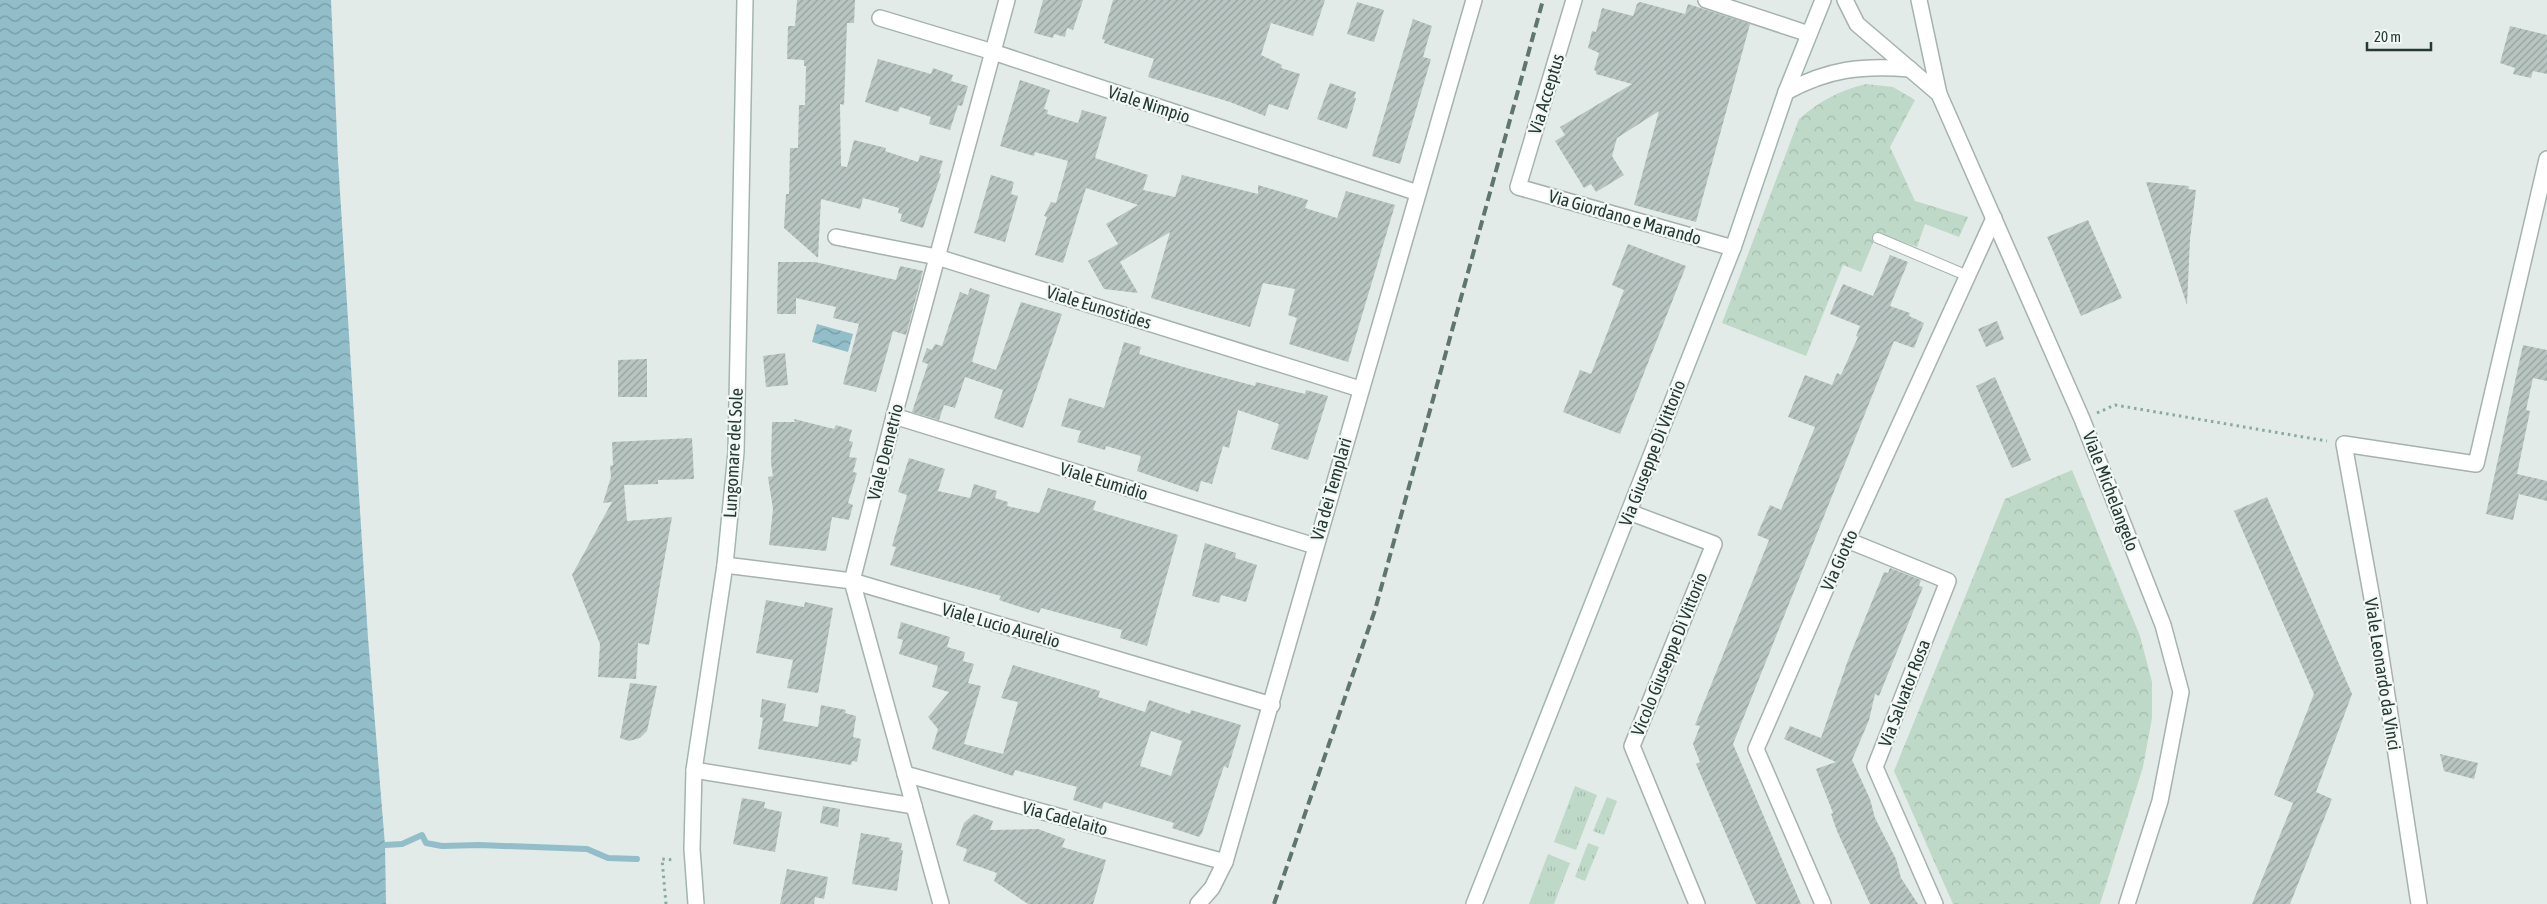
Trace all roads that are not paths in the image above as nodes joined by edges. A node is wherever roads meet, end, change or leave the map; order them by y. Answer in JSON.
{"nodes":[{"id":1,"x":745,"y":0,"type":"edge"},
{"id":2,"x":1007,"y":0,"type":"edge"},
{"id":3,"x":1474,"y":0,"type":"edge"},
{"id":4,"x":1574,"y":0,"type":"edge"},
{"id":5,"x":1706,"y":0,"type":"edge"},
{"id":6,"x":1823,"y":0,"type":"edge"},
{"id":7,"x":1845,"y":0,"type":"edge"},
{"id":8,"x":1919,"y":0,"type":"edge"},
{"id":9,"x":880,"y":18,"type":"dead end"},
{"id":10,"x":1809,"y":34,"type":"junction"},
{"id":11,"x":993,"y":52,"type":"junction"},
{"id":12,"x":1910,"y":69,"type":"junction"},
{"id":13,"x":1786,"y":92,"type":"junction"},
{"id":14,"x":1939,"y":94,"type":"junction"},
{"id":15,"x":2547,"y":159,"type":"edge"},
{"id":16,"x":1518,"y":187,"type":"joint"},
{"id":17,"x":1418,"y":193,"type":"junction"},
{"id":18,"x":1994,"y":218,"type":"junction"},
{"id":19,"x":836,"y":237,"type":"dead end"},
{"id":20,"x":1878,"y":238,"type":"dead end"},
{"id":21,"x":1732,"y":248,"type":"junction"},
{"id":22,"x":937,"y":257,"type":"junction"},
{"id":23,"x":1968,"y":276,"type":"junction"},
{"id":24,"x":1360,"y":389,"type":"junction"},
{"id":25,"x":894,"y":416,"type":"junction"},
{"id":26,"x":1629,"y":512,"type":"junction"},
{"id":27,"x":1847,"y":540,"type":"junction"},
{"id":28,"x":1315,"y":546,"type":"junction"},
{"id":29,"x":725,"y":565,"type":"junction"},
{"id":30,"x":852,"y":581,"type":"junction"},
{"id":31,"x":1272,"y":705,"type":"junction"},
{"id":32,"x":694,"y":770,"type":"junction"},
{"id":33,"x":905,"y":774,"type":"junction"},
{"id":34,"x":914,"y":806,"type":"junction"},
{"id":35,"x":1224,"y":862,"type":"junction"},
{"id":36,"x":696,"y":904,"type":"edge"},
{"id":37,"x":941,"y":904,"type":"edge"},
{"id":38,"x":1198,"y":904,"type":"edge"},
{"id":39,"x":1474,"y":904,"type":"edge"},
{"id":40,"x":1697,"y":904,"type":"edge"},
{"id":41,"x":1823,"y":904,"type":"edge"},
{"id":42,"x":1935,"y":904,"type":"edge"},
{"id":43,"x":2127,"y":904,"type":"edge"},
{"id":44,"x":2419,"y":904,"type":"edge"}],
"edges":[{"from":1,"to":29,"type":"street","name":"Lungomare del Sole"},
{"from":2,"to":11,"type":"street","name":"Viale Demetrio"},
{"from":3,"to":17,"type":"street","name":"Via dei Templari"},
{"from":4,"to":16,"type":"street","name":"Via Acceptus"},
{"from":5,"to":10,"type":"street"},
{"from":6,"to":10,"type":"street","name":"Via Giuseppe Di Vittorio"},
{"from":7,"to":12,"type":"street","name":"Viale Michelangelo"},
{"from":8,"to":14,"type":"street","name":"Viale Michelangelo"},
{"from":9,"to":11,"type":"street","name":"Viale Nimpio"},
{"from":10,"to":13,"type":"street","name":"Via Giuseppe Di Vittorio"},
{"from":11,"to":17,"type":"street","name":"Viale Nimpio"},
{"from":11,"to":22,"type":"street","name":"Viale Demetrio"},
{"from":12,"to":13,"type":"street"},
{"from":12,"to":14,"type":"street","name":"Viale Michelangelo"},
{"from":13,"to":21,"type":"street","name":"Via Giuseppe Di Vittorio"},
{"from":14,"to":18,"type":"street","name":"Viale Michelangelo"},
{"from":15,"to":44,"type":"street","name":"Viale Leonardo da Vinci"},
{"from":16,"to":21,"type":"street","name":"Via Giordano e Marando"},
{"from":17,"to":24,"type":"street","name":"Via dei Templari"},
{"from":18,"to":23,"type":"street","name":"Via Giotto"},
{"from":18,"to":43,"type":"street","name":"Viale Michelangelo"},
{"from":19,"to":22,"type":"street","name":"Viale Eunostides"},
{"from":20,"to":23,"type":"lane"},
{"from":21,"to":26,"type":"street","name":"Via Giuseppe Di Vittorio"},
{"from":22,"to":24,"type":"street","name":"Viale Eunostides"},
{"from":22,"to":25,"type":"street","name":"Viale Demetrio"},
{"from":23,"to":27,"type":"street","name":"Via Giotto"},
{"from":24,"to":28,"type":"street","name":"Via dei Templari"},
{"from":25,"to":28,"type":"street","name":"Viale Eumidio"},
{"from":25,"to":30,"type":"street","name":"Viale Demetrio"},
{"from":26,"to":39,"type":"street","name":"Via Giuseppe Di Vittorio"},
{"from":26,"to":40,"type":"street","name":"Vicolo Giuseppe Di Vittorio"},
{"from":27,"to":41,"type":"street","name":"Via Giotto"},
{"from":27,"to":42,"type":"street","name":"Via Salvator Rosa"},
{"from":28,"to":31,"type":"street","name":"Via dei Templari"},
{"from":29,"to":30,"type":"street","name":"Viale Lucio Aurelio"},
{"from":29,"to":32,"type":"street","name":"Lungomare del Sole"},
{"from":30,"to":31,"type":"street","name":"Viale Lucio Aurelio"},
{"from":30,"to":33,"type":"street","name":"Viale Demetrio"},
{"from":31,"to":35,"type":"street","name":"Via dei Templari"},
{"from":32,"to":34,"type":"street"},
{"from":32,"to":36,"type":"street","name":"Lungomare del Sole"},
{"from":33,"to":34,"type":"street","name":"Viale Demetrio"},
{"from":33,"to":35,"type":"street","name":"Via Cadelaito"},
{"from":34,"to":37,"type":"street","name":"Viale Demetrio"},
{"from":35,"to":38,"type":"street","name":"Via dei Templari"}]}
